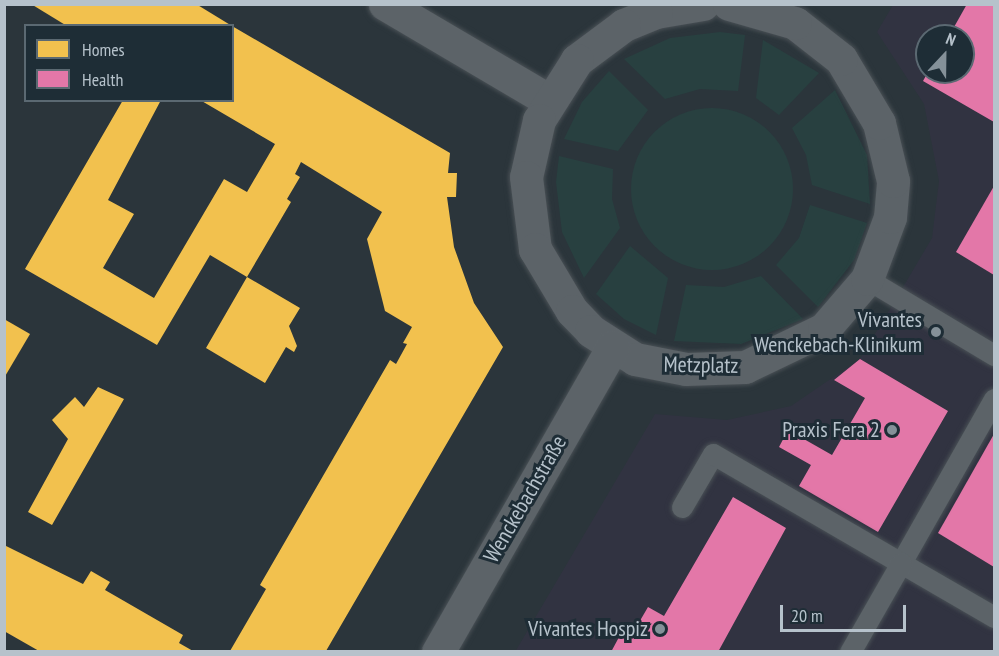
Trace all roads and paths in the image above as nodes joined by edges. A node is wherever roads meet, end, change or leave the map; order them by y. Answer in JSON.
{"nodes":[{"id":1,"x":385,"y":4,"type":"edge"},
{"id":2,"x":703,"y":4,"type":"edge"},
{"id":3,"x":729,"y":4,"type":"edge"},
{"id":4,"x":801,"y":14,"type":"edge"},
{"id":5,"x":548,"y":100,"type":"junction"},
{"id":6,"x":867,"y":279,"type":"junction"},
{"id":7,"x":613,"y":347,"type":"junction"},
{"id":8,"x":994,"y":355,"type":"edge"},
{"id":9,"x":994,"y":399,"type":"edge"},
{"id":10,"x":682,"y":507,"type":"dead end"},
{"id":11,"x":901,"y":563,"type":"junction"},
{"id":12,"x":994,"y":617,"type":"edge"},
{"id":13,"x":438,"y":651,"type":"edge"},
{"id":14,"x":850,"y":651,"type":"edge"}],
"edges":[{"from":1,"to":5,"type":"street"},
{"from":2,"to":5,"type":"street","name":"Metzplatz"},
{"from":3,"to":4,"type":"street","name":"Metzplatz"},
{"from":4,"to":6,"type":"street","name":"Metzplatz"},
{"from":5,"to":7,"type":"street","name":"Metzplatz"},
{"from":6,"to":7,"type":"street","name":"Metzplatz"},
{"from":6,"to":8,"type":"lane"},
{"from":7,"to":13,"type":"street","name":"Wenckebachstraße"},
{"from":9,"to":11,"type":"lane"},
{"from":10,"to":11,"type":"lane"},
{"from":11,"to":12,"type":"lane"},
{"from":11,"to":14,"type":"lane"}]}
